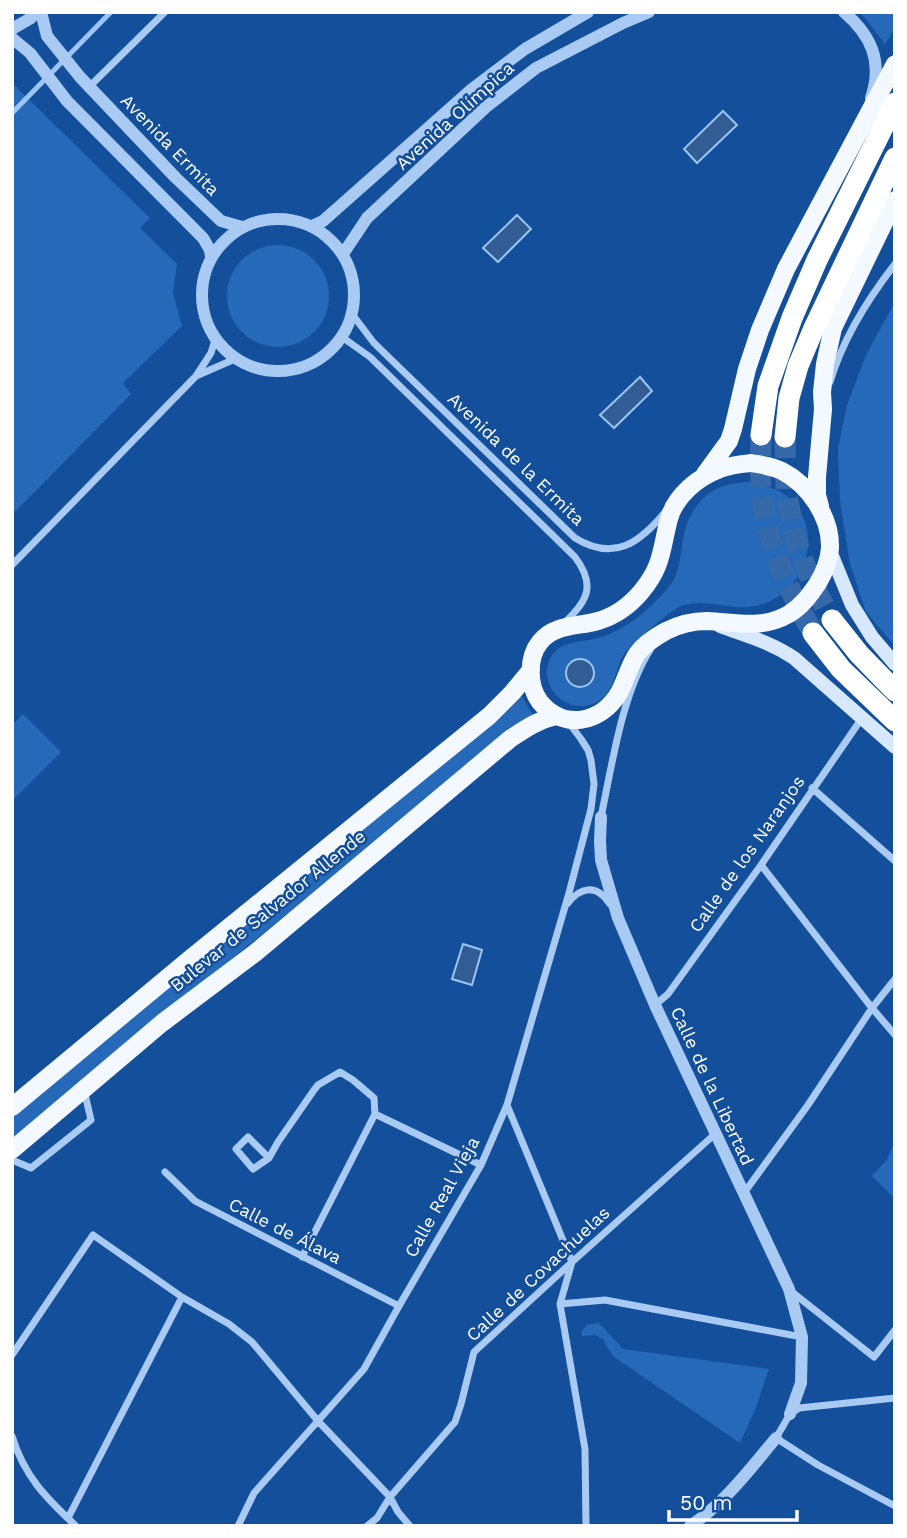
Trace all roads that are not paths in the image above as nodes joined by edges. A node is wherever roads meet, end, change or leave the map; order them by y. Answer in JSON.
{"nodes":[{"id":1,"x":39,"y":12,"type":"edge"},
{"id":2,"x":165,"y":12,"type":"edge"},
{"id":3,"x":588,"y":12,"type":"edge"},
{"id":4,"x":649,"y":12,"type":"edge"},
{"id":5,"x":844,"y":12,"type":"edge"},
{"id":6,"x":12,"y":29,"type":"edge"},
{"id":7,"x":12,"y":38,"type":"edge"},
{"id":8,"x":895,"y":64,"type":"edge"},
{"id":9,"x":85,"y":82,"type":"junction"},
{"id":10,"x":895,"y":103,"type":"edge"},
{"id":11,"x":858,"y":132,"type":"junction"},
{"id":12,"x":895,"y":158,"type":"edge"},
{"id":13,"x":895,"y":200,"type":"edge"},
{"id":14,"x":312,"y":226,"type":"junction"},
{"id":15,"x":242,"y":227,"type":"junction"},
{"id":16,"x":343,"y":254,"type":"junction"},
{"id":17,"x":211,"y":257,"type":"junction"},
{"id":18,"x":895,"y":264,"type":"edge"},
{"id":19,"x":895,"y":272,"type":"edge"},
{"id":20,"x":881,"y":281,"type":"junction"},
{"id":21,"x":352,"y":314,"type":"junction"},
{"id":22,"x":342,"y":337,"type":"junction"},
{"id":23,"x":215,"y":340,"type":"junction"},
{"id":24,"x":235,"y":359,"type":"junction"},
{"id":25,"x":196,"y":376,"type":"junction"},
{"id":26,"x":823,"y":409,"type":"junction"},
{"id":27,"x":761,"y":435,"type":"tunnel mouth"},
{"id":28,"x":785,"y":437,"type":"tunnel mouth"},
{"id":29,"x":702,"y":478,"type":"junction"},
{"id":30,"x":676,"y":501,"type":"junction"},
{"id":31,"x":820,"y":509,"type":"junction"},
{"id":32,"x":830,"y":551,"type":"junction"},
{"id":33,"x":12,"y":565,"type":"edge"},
{"id":34,"x":832,"y":620,"type":"tunnel mouth"},
{"id":35,"x":706,"y":621,"type":"junction"},
{"id":36,"x":557,"y":629,"type":"junction"},
{"id":37,"x":667,"y":631,"type":"junction"},
{"id":38,"x":813,"y":633,"type":"tunnel mouth"},
{"id":39,"x":895,"y":664,"type":"edge"},
{"id":40,"x":531,"y":670,"type":"junction"},
{"id":41,"x":895,"y":691,"type":"edge"},
{"id":42,"x":561,"y":718,"type":"junction"},
{"id":43,"x":862,"y":718,"type":"junction"},
{"id":44,"x":895,"y":721,"type":"edge"},
{"id":45,"x":895,"y":747,"type":"edge"},
{"id":46,"x":812,"y":789,"type":"junction"},
{"id":47,"x":601,"y":817,"type":"joint"},
{"id":48,"x":895,"y":861,"type":"edge"},
{"id":49,"x":761,"y":865,"type":"junction"},
{"id":50,"x":562,"y":910,"type":"junction"},
{"id":51,"x":618,"y":918,"type":"junction"},
{"id":52,"x":895,"y":979,"type":"edge"},
{"id":53,"x":655,"y":1006,"type":"junction"},
{"id":54,"x":872,"y":1008,"type":"junction"},
{"id":55,"x":895,"y":1035,"type":"edge"},
{"id":56,"x":84,"y":1090,"type":"junction"},
{"id":57,"x":507,"y":1105,"type":"junction"},
{"id":58,"x":12,"y":1107,"type":"edge"},
{"id":59,"x":375,"y":1114,"type":"junction"},
{"id":60,"x":715,"y":1134,"type":"junction"},
{"id":61,"x":12,"y":1150,"type":"edge"},
{"id":62,"x":269,"y":1158,"type":"junction"},
{"id":63,"x":12,"y":1160,"type":"edge"},
{"id":64,"x":481,"y":1165,"type":"junction"},
{"id":65,"x":165,"y":1172,"type":"dead end"},
{"id":66,"x":744,"y":1193,"type":"junction"},
{"id":67,"x":302,"y":1258,"type":"junction"},
{"id":68,"x":572,"y":1262,"type":"junction"},
{"id":69,"x":789,"y":1289,"type":"junction"},
{"id":70,"x":181,"y":1297,"type":"junction"},
{"id":71,"x":559,"y":1304,"type":"junction"},
{"id":72,"x":399,"y":1306,"type":"junction"},
{"id":73,"x":895,"y":1330,"type":"edge"},
{"id":74,"x":802,"y":1337,"type":"junction"},
{"id":75,"x":12,"y":1355,"type":"edge"},
{"id":76,"x":895,"y":1398,"type":"edge"},
{"id":77,"x":794,"y":1411,"type":"junction"},
{"id":78,"x":318,"y":1421,"type":"junction"},
{"id":79,"x":12,"y":1436,"type":"edge"},
{"id":80,"x":776,"y":1438,"type":"junction"},
{"id":81,"x":15,"y":1456,"type":"edge"},
{"id":82,"x":390,"y":1497,"type":"junction"},
{"id":83,"x":895,"y":1506,"type":"edge"},
{"id":84,"x":68,"y":1518,"type":"junction"},
{"id":85,"x":76,"y":1526,"type":"edge"},
{"id":86,"x":238,"y":1526,"type":"edge"},
{"id":87,"x":367,"y":1526,"type":"edge"},
{"id":88,"x":410,"y":1526,"type":"edge"},
{"id":89,"x":586,"y":1526,"type":"edge"},
{"id":90,"x":690,"y":1526,"type":"edge"}],
"edges":[{"from":1,"to":6,"type":"street"},
{"from":1,"to":9,"type":"street","name":"Avenida Ermita"},
{"from":2,"to":9,"type":"street"},
{"from":3,"to":14,"type":"street","name":"Avenida Olímpica"},
{"from":4,"to":16,"type":"street","name":"Avenida Olímpica"},
{"from":5,"to":11,"type":"street"},
{"from":7,"to":17,"type":"street"},
{"from":8,"to":11,"type":"main road"},
{"from":9,"to":15,"type":"street","name":"Avenida Ermita"},
{"from":10,"to":27,"type":"highway"},
{"from":11,"to":29,"type":"main road"},
{"from":12,"to":28,"type":"highway"},
{"from":13,"to":26,"type":"main road"},
{"from":14,"to":15,"type":"street"},
{"from":14,"to":16,"type":"street"},
{"from":15,"to":17,"type":"street"},
{"from":16,"to":21,"type":"street"},
{"from":17,"to":23,"type":"street"},
{"from":18,"to":20,"type":"street"},
{"from":19,"to":20,"type":"street"},
{"from":20,"to":26,"type":"street"},
{"from":21,"to":22,"type":"street"},
{"from":21,"to":30,"type":"street","name":"Avenida de la Ermita"},
{"from":22,"to":24,"type":"street"},
{"from":22,"to":36,"type":"street","name":"Avenida de la Ermita"},
{"from":23,"to":24,"type":"street"},
{"from":23,"to":25,"type":"street"},
{"from":24,"to":25,"type":"street"},
{"from":25,"to":33,"type":"street"},
{"from":26,"to":31,"type":"main road"},
{"from":29,"to":30,"type":"main road"},
{"from":29,"to":31,"type":"main road"},
{"from":30,"to":36,"type":"main road"},
{"from":31,"to":32,"type":"main road"},
{"from":32,"to":35,"type":"main road"},
{"from":32,"to":39,"type":"main road"},
{"from":34,"to":41,"type":"highway"},
{"from":35,"to":37,"type":"main road"},
{"from":35,"to":43,"type":"main road"},
{"from":36,"to":40,"type":"main road","name":"Bulevar de Salvador Allende"},
{"from":37,"to":42,"type":"main road","name":"Bulevar de Salvador Allende"},
{"from":37,"to":47,"type":"street","name":"Calle de la Libertad"},
{"from":38,"to":44,"type":"highway"},
{"from":40,"to":42,"type":"main road"},
{"from":40,"to":58,"type":"main road","name":"Bulevar de Salvador Allende"},
{"from":42,"to":50,"type":"street","name":"Calle Real Vieja"},
{"from":42,"to":56,"type":"main road","name":"Bulevar de Salvador Allende"},
{"from":43,"to":45,"type":"main road"},
{"from":43,"to":46,"type":"street","name":"Calle de los Naranjos"},
{"from":46,"to":48,"type":"street"},
{"from":46,"to":49,"type":"street","name":"Calle de los Naranjos"},
{"from":47,"to":51,"type":"street","name":"Calle de la Libertad"},
{"from":49,"to":53,"type":"street","name":"Calle de los Naranjos"},
{"from":49,"to":54,"type":"street"},
{"from":50,"to":51,"type":"street"},
{"from":50,"to":57,"type":"street","name":"Calle Real Vieja"},
{"from":51,"to":53,"type":"street","name":"Calle de la Libertad"},
{"from":52,"to":54,"type":"street"},
{"from":53,"to":60,"type":"street","name":"Calle de la Libertad"},
{"from":54,"to":55,"type":"street"},
{"from":54,"to":66,"type":"street"},
{"from":56,"to":61,"type":"main road","name":"Bulevar de Salvador Allende"},
{"from":56,"to":63,"type":"street"},
{"from":57,"to":64,"type":"street","name":"Calle Real Vieja"},
{"from":57,"to":68,"type":"street"},
{"from":59,"to":62,"type":"street"},
{"from":59,"to":64,"type":"street"},
{"from":59,"to":67,"type":"street"},
{"from":60,"to":66,"type":"street","name":"Calle de la Libertad"},
{"from":60,"to":68,"type":"street","name":"Calle de Covachuelas"},
{"from":62,"to":62,"type":"street"},
{"from":64,"to":72,"type":"street","name":"Calle Real Vieja"},
{"from":65,"to":67,"type":"street","name":"Calle de Álava"},
{"from":66,"to":69,"type":"street","name":"Calle de la Libertad"},
{"from":67,"to":72,"type":"street","name":"Calle de Álava"},
{"from":68,"to":71,"type":"street"},
{"from":68,"to":82,"type":"street","name":"Calle de Covachuelas"},
{"from":69,"to":73,"type":"street"},
{"from":69,"to":74,"type":"street","name":"Calle de la Libertad"},
{"from":70,"to":75,"type":"street"},
{"from":70,"to":78,"type":"street"},
{"from":70,"to":84,"type":"street"},
{"from":71,"to":74,"type":"street"},
{"from":71,"to":89,"type":"street"},
{"from":72,"to":78,"type":"street","name":"Calle Real Vieja"},
{"from":74,"to":77,"type":"street","name":"Calle de la Libertad"},
{"from":76,"to":77,"type":"street"},
{"from":77,"to":80,"type":"street","name":"Calle de la Libertad"},
{"from":78,"to":82,"type":"street"},
{"from":78,"to":86,"type":"street","name":"Calle Real Vieja"},
{"from":79,"to":81,"type":"street"},
{"from":80,"to":83,"type":"street"},
{"from":80,"to":90,"type":"street","name":"Calle de la Libertad"},
{"from":81,"to":84,"type":"street"},
{"from":82,"to":87,"type":"street","name":"Calle de Covachuelas"},
{"from":82,"to":88,"type":"street"},
{"from":84,"to":85,"type":"street"}]}
